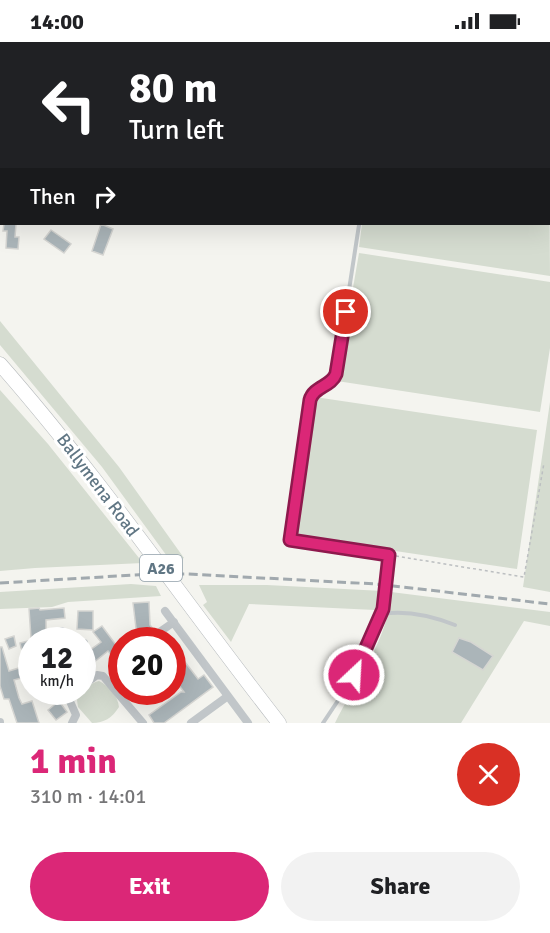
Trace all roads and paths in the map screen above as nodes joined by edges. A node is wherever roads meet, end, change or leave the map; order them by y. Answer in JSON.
{"nodes":[{"id":1,"x":350,"y":228,"type":"dead end"},
{"id":2,"x":0,"y":364,"type":"edge"},
{"id":3,"x":544,"y":463,"type":"dead end"},
{"id":4,"x":389,"y":555,"type":"junction"},
{"id":5,"x":165,"y":611,"type":"dead end"},
{"id":6,"x":382,"y":614,"type":"junction"},
{"id":7,"x":174,"y":622,"type":"junction"},
{"id":8,"x":455,"y":625,"type":"dead end"},
{"id":9,"x":167,"y":627,"type":"edge"},
{"id":10,"x":213,"y":639,"type":"junction"},
{"id":11,"x":96,"y":676,"type":"edge"},
{"id":12,"x":228,"y":696,"type":"junction"},
{"id":13,"x":72,"y":705,"type":"edge"},
{"id":14,"x":72,"y":723,"type":"edge"},
{"id":15,"x":143,"y":723,"type":"edge"},
{"id":16,"x":191,"y":723,"type":"edge"},
{"id":17,"x":248,"y":723,"type":"edge"},
{"id":18,"x":279,"y":723,"type":"edge"},
{"id":19,"x":289,"y":723,"type":"edge"},
{"id":20,"x":323,"y":723,"type":"edge"}],
"edges":[{"from":1,"to":4,"type":"lane"},
{"from":2,"to":10,"type":"highway","name":"Ballymena Road","number":"A26"},
{"from":3,"to":4,"type":"path"},
{"from":4,"to":6,"type":"lane"},
{"from":5,"to":7,"type":"street"},
{"from":6,"to":8,"type":"lane"},
{"from":6,"to":20,"type":"lane"},
{"from":7,"to":9,"type":"street"},
{"from":7,"to":12,"type":"street"},
{"from":10,"to":18,"type":"highway","name":"Ballymena Road","number":"A26"},
{"from":10,"to":19,"type":"highway","name":"Ballymena Road","number":"A26"},
{"from":11,"to":15,"type":"street"},
{"from":12,"to":16,"type":"street"},
{"from":12,"to":17,"type":"street"},
{"from":13,"to":14,"type":"street"}]}
